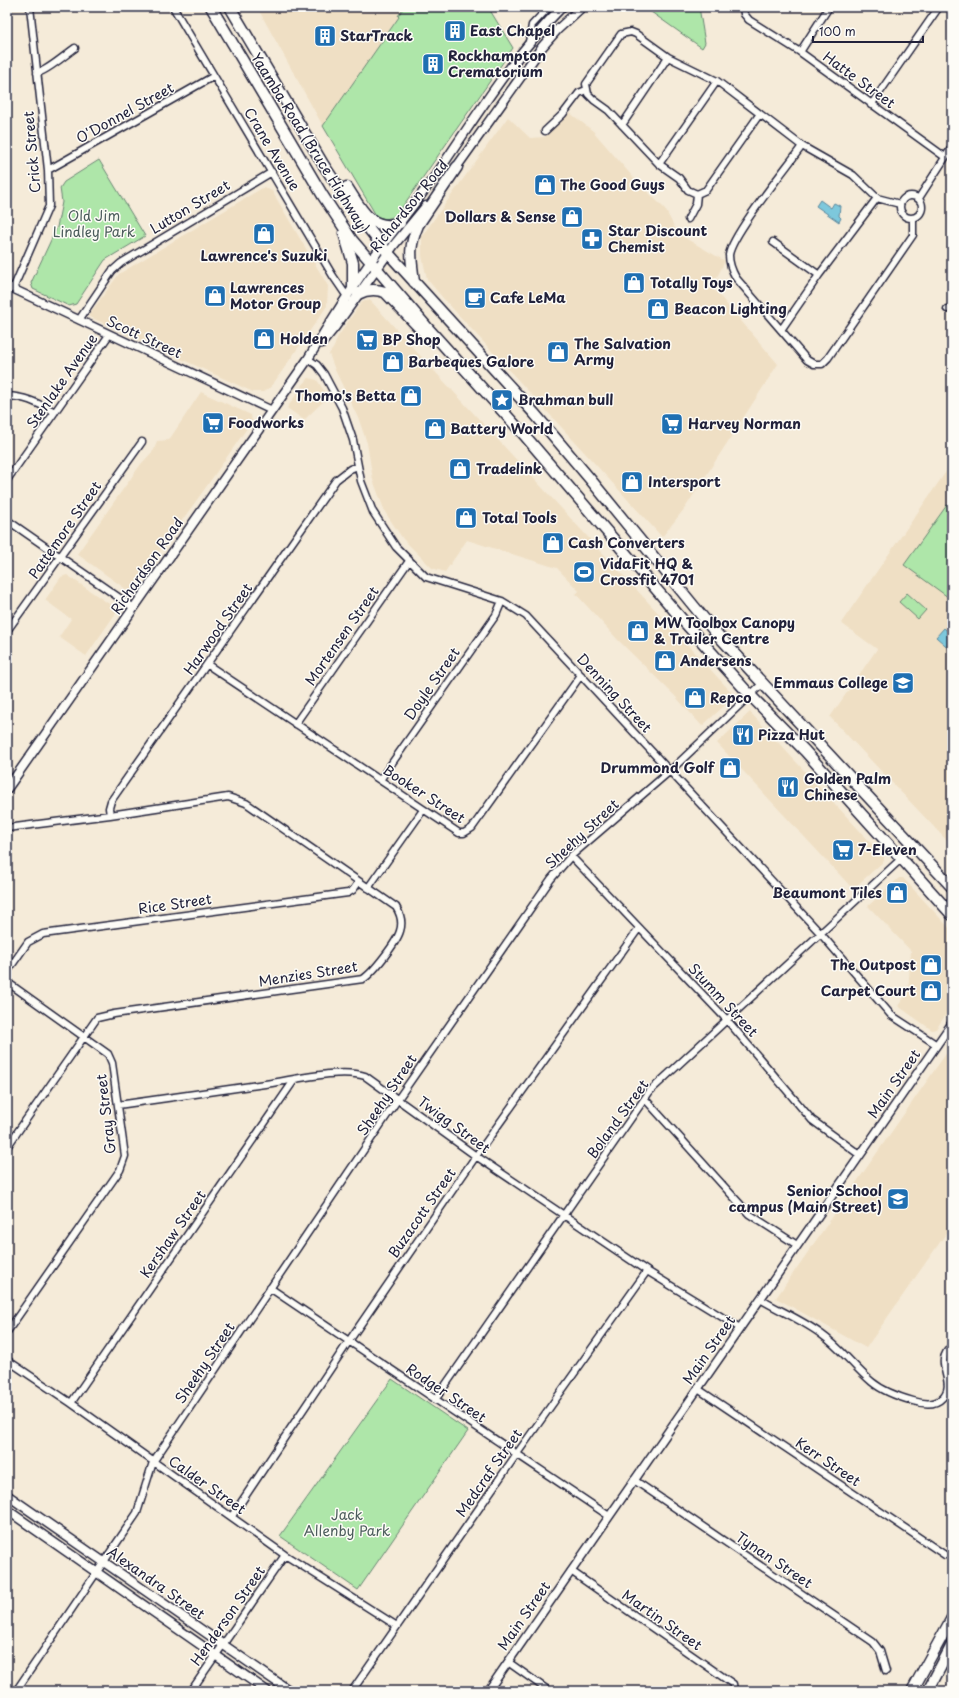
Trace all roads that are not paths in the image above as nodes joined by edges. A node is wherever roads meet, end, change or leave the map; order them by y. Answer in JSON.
{"nodes":[{"id":1,"x":30,"y":7,"type":"edge"},
{"id":2,"x":173,"y":7,"type":"edge"},
{"id":3,"x":210,"y":7,"type":"edge"},
{"id":4,"x":231,"y":7,"type":"edge"},
{"id":5,"x":549,"y":7,"type":"edge"},
{"id":6,"x":562,"y":7,"type":"edge"},
{"id":7,"x":582,"y":7,"type":"edge"},
{"id":8,"x":743,"y":7,"type":"edge"},
{"id":9,"x":829,"y":7,"type":"edge"},
{"id":10,"x":940,"y":7,"type":"edge"},
{"id":11,"x":529,"y":42,"type":"junction"},
{"id":12,"x":75,"y":48,"type":"dead end"},
{"id":13,"x":800,"y":52,"type":"junction"},
{"id":14,"x":668,"y":57,"type":"junction"},
{"id":15,"x":37,"y":73,"type":"junction"},
{"id":16,"x":214,"y":76,"type":"junction"},
{"id":17,"x":717,"y":81,"type":"junction"},
{"id":18,"x":586,"y":90,"type":"junction"},
{"id":19,"x":871,"y":105,"type":"junction"},
{"id":20,"x":759,"y":115,"type":"junction"},
{"id":21,"x":622,"y":125,"type":"junction"},
{"id":22,"x":545,"y":131,"type":"dead end"},
{"id":23,"x":802,"y":146,"type":"junction"},
{"id":24,"x":952,"y":146,"type":"edge"},
{"id":25,"x":945,"y":157,"type":"junction"},
{"id":26,"x":323,"y":164,"type":"junction"},
{"id":27,"x":659,"y":164,"type":"junction"},
{"id":28,"x":457,"y":167,"type":"junction"},
{"id":29,"x":48,"y":170,"type":"junction"},
{"id":30,"x":272,"y":172,"type":"junction"},
{"id":31,"x":697,"y":194,"type":"junction"},
{"id":32,"x":877,"y":198,"type":"junction"},
{"id":33,"x":919,"y":198,"type":"junction"},
{"id":34,"x":900,"y":204,"type":"junction"},
{"id":35,"x":913,"y":218,"type":"junction"},
{"id":36,"x":688,"y":219,"type":"dead end"},
{"id":37,"x":339,"y":221,"type":"junction"},
{"id":38,"x":400,"y":223,"type":"junction"},
{"id":39,"x":773,"y":242,"type":"dead end"},
{"id":40,"x":385,"y":249,"type":"junction"},
{"id":41,"x":373,"y":266,"type":"junction"},
{"id":42,"x":819,"y":275,"type":"junction"},
{"id":43,"x":414,"y":282,"type":"junction"},
{"id":44,"x":10,"y":287,"type":"edge"},
{"id":45,"x":352,"y":295,"type":"junction"},
{"id":46,"x":78,"y":320,"type":"junction"},
{"id":47,"x":781,"y":330,"type":"junction"},
{"id":48,"x":108,"y":335,"type":"junction"},
{"id":49,"x":444,"y":346,"type":"junction"},
{"id":50,"x":308,"y":359,"type":"junction"},
{"id":51,"x":7,"y":396,"type":"edge"},
{"id":52,"x":271,"y":410,"type":"junction"},
{"id":53,"x":55,"y":412,"type":"junction"},
{"id":54,"x":142,"y":442,"type":"dead end"},
{"id":55,"x":358,"y":466,"type":"junction"},
{"id":56,"x":7,"y":480,"type":"edge"},
{"id":57,"x":7,"y":520,"type":"edge"},
{"id":58,"x":60,"y":558,"type":"junction"},
{"id":59,"x":409,"y":561,"type":"junction"},
{"id":60,"x":502,"y":601,"type":"junction"},
{"id":61,"x":134,"y":608,"type":"junction"},
{"id":62,"x":7,"y":631,"type":"edge"},
{"id":63,"x":208,"y":665,"type":"junction"},
{"id":64,"x":581,"y":675,"type":"junction"},
{"id":65,"x":763,"y":683,"type":"junction"},
{"id":66,"x":750,"y":695,"type":"junction"},
{"id":67,"x":295,"y":724,"type":"junction"},
{"id":68,"x":670,"y":771,"type":"junction"},
{"id":69,"x":380,"y":780,"type":"junction"},
{"id":70,"x":7,"y":789,"type":"edge"},
{"id":71,"x":423,"y":810,"type":"junction"},
{"id":72,"x":110,"y":815,"type":"junction"},
{"id":73,"x":7,"y":828,"type":"edge"},
{"id":74,"x":571,"y":856,"type":"junction"},
{"id":75,"x":902,"y":858,"type":"junction"},
{"id":76,"x":358,"y":882,"type":"junction"},
{"id":77,"x":952,"y":887,"type":"edge"},
{"id":78,"x":368,"y":888,"type":"junction"},
{"id":79,"x":952,"y":915,"type":"edge"},
{"id":80,"x":639,"y":928,"type":"junction"},
{"id":81,"x":821,"y":934,"type":"junction"},
{"id":82,"x":7,"y":972,"type":"edge"},
{"id":83,"x":7,"y":982,"type":"edge"},
{"id":84,"x":727,"y":1020,"type":"junction"},
{"id":85,"x":952,"y":1023,"type":"edge"},
{"id":86,"x":84,"y":1036,"type":"junction"},
{"id":87,"x":937,"y":1045,"type":"junction"},
{"id":88,"x":295,"y":1079,"type":"junction"},
{"id":89,"x":398,"y":1099,"type":"junction"},
{"id":90,"x":645,"y":1099,"type":"junction"},
{"id":91,"x":118,"y":1105,"type":"junction"},
{"id":92,"x":7,"y":1147,"type":"edge"},
{"id":93,"x":860,"y":1155,"type":"junction"},
{"id":94,"x":476,"y":1156,"type":"junction"},
{"id":95,"x":564,"y":1215,"type":"junction"},
{"id":96,"x":797,"y":1245,"type":"junction"},
{"id":97,"x":647,"y":1271,"type":"junction"},
{"id":98,"x":270,"y":1288,"type":"junction"},
{"id":99,"x":760,"y":1299,"type":"junction"},
{"id":100,"x":740,"y":1328,"type":"junction"},
{"id":101,"x":7,"y":1332,"type":"edge"},
{"id":102,"x":349,"y":1342,"type":"junction"},
{"id":103,"x":952,"y":1346,"type":"edge"},
{"id":104,"x":7,"y":1360,"type":"edge"},
{"id":105,"x":698,"y":1389,"type":"junction"},
{"id":106,"x":435,"y":1400,"type":"junction"},
{"id":107,"x":71,"y":1403,"type":"junction"},
{"id":108,"x":516,"y":1455,"type":"junction"},
{"id":109,"x":153,"y":1462,"type":"junction"},
{"id":110,"x":634,"y":1480,"type":"junction"},
{"id":111,"x":7,"y":1495,"type":"edge"},
{"id":112,"x":7,"y":1510,"type":"edge"},
{"id":113,"x":232,"y":1516,"type":"junction"},
{"id":114,"x":609,"y":1516,"type":"junction"},
{"id":115,"x":285,"y":1555,"type":"junction"},
{"id":116,"x":946,"y":1555,"type":"dead end"},
{"id":117,"x":104,"y":1562,"type":"junction"},
{"id":118,"x":97,"y":1571,"type":"junction"},
{"id":119,"x":571,"y":1571,"type":"junction"},
{"id":120,"x":952,"y":1618,"type":"edge"},
{"id":121,"x":397,"y":1626,"type":"junction"},
{"id":122,"x":222,"y":1645,"type":"junction"},
{"id":123,"x":952,"y":1645,"type":"edge"},
{"id":124,"x":215,"y":1655,"type":"junction"},
{"id":125,"x":508,"y":1662,"type":"junction"},
{"id":126,"x":886,"y":1671,"type":"dead end"},
{"id":127,"x":16,"y":1691,"type":"edge"},
{"id":128,"x":190,"y":1691,"type":"edge"},
{"id":129,"x":267,"y":1691,"type":"edge"},
{"id":130,"x":290,"y":1691,"type":"edge"},
{"id":131,"x":352,"y":1691,"type":"edge"},
{"id":132,"x":488,"y":1691,"type":"edge"},
{"id":133,"x":548,"y":1691,"type":"edge"},
{"id":134,"x":734,"y":1691,"type":"edge"},
{"id":135,"x":912,"y":1691,"type":"edge"},
{"id":136,"x":928,"y":1691,"type":"edge"}],
"edges":[{"from":1,"to":15,"type":"street","name":"Crick Street"},
{"from":2,"to":16,"type":"street","name":"Crane Avenue"},
{"from":3,"to":37,"type":"highway","name":"Yaamba Road (Bruce Highway)"},
{"from":4,"to":26,"type":"highway","name":"Yaamba Road (Bruce Highway)"},
{"from":5,"to":11,"type":"street"},
{"from":6,"to":11,"type":"main road","name":"Richardson Road"},
{"from":7,"to":28,"type":"main road","name":"Richardson Road"},
{"from":8,"to":13,"type":"street","name":"Hatte Street"},
{"from":9,"to":13,"type":"street"},
{"from":10,"to":19,"type":"street"},
{"from":11,"to":38,"type":"main road","name":"Richardson Road"},
{"from":12,"to":15,"type":"street"},
{"from":13,"to":19,"type":"street","name":"Hatte Street"},
{"from":14,"to":17,"type":"street"},
{"from":14,"to":18,"type":"street"},
{"from":14,"to":21,"type":"street"},
{"from":15,"to":29,"type":"street","name":"Crick Street"},
{"from":16,"to":29,"type":"street","name":"O'Donnel Street"},
{"from":16,"to":30,"type":"street","name":"Crane Avenue"},
{"from":17,"to":20,"type":"street"},
{"from":17,"to":27,"type":"street"},
{"from":18,"to":21,"type":"street"},
{"from":18,"to":22,"type":"street"},
{"from":19,"to":25,"type":"street","name":"Hatte Street"},
{"from":20,"to":23,"type":"street"},
{"from":20,"to":31,"type":"street"},
{"from":21,"to":27,"type":"street"},
{"from":23,"to":32,"type":"street"},
{"from":23,"to":47,"type":"street"},
{"from":24,"to":25,"type":"street"},
{"from":25,"to":33,"type":"street"},
{"from":26,"to":38,"type":"highway"},
{"from":26,"to":40,"type":"highway","name":"Yaamba Road (Bruce Highway)"},
{"from":27,"to":31,"type":"street"},
{"from":28,"to":40,"type":"main road","name":"Richardson Road"},
{"from":28,"to":43,"type":"highway"},
{"from":29,"to":44,"type":"street","name":"Crick Street"},
{"from":30,"to":45,"type":"street","name":"Crane Avenue"},
{"from":30,"to":46,"type":"street","name":"Lutton Street"},
{"from":31,"to":36,"type":"street"},
{"from":32,"to":34,"type":"street"},
{"from":32,"to":42,"type":"street"},
{"from":33,"to":34,"type":"street"},
{"from":33,"to":35,"type":"street"},
{"from":34,"to":35,"type":"street"},
{"from":35,"to":47,"type":"street"},
{"from":37,"to":41,"type":"highway","name":"Yaamba Road (Bruce Highway)"},
{"from":37,"to":45,"type":"highway"},
{"from":38,"to":40,"type":"main road","name":"Richardson Road"},
{"from":39,"to":42,"type":"street"},
{"from":40,"to":41,"type":"main road","name":"Richardson Road"},
{"from":40,"to":43,"type":"highway","name":"Yaamba Road (Bruce Highway)"},
{"from":41,"to":45,"type":"main road","name":"Richardson Road"},
{"from":41,"to":49,"type":"highway","name":"Yaamba Road (Bruce Highway)"},
{"from":42,"to":47,"type":"street"},
{"from":43,"to":65,"type":"highway","name":"Yaamba Road (Bruce Highway)"},
{"from":44,"to":46,"type":"street","name":"Scott Street"},
{"from":45,"to":49,"type":"highway"},
{"from":45,"to":50,"type":"main road","name":"Richardson Road"},
{"from":46,"to":48,"type":"street","name":"Scott Street"},
{"from":48,"to":52,"type":"street","name":"Scott Street"},
{"from":48,"to":53,"type":"street","name":"Stenlake Avenue"},
{"from":49,"to":66,"type":"highway","name":"Yaamba Road (Bruce Highway)"},
{"from":50,"to":52,"type":"main road","name":"Richardson Road"},
{"from":50,"to":55,"type":"street","name":"Denning Street"},
{"from":51,"to":53,"type":"street"},
{"from":52,"to":61,"type":"main road","name":"Richardson Road"},
{"from":53,"to":56,"type":"street","name":"Stenlake Avenue"},
{"from":54,"to":58,"type":"street","name":"Pattemore Street"},
{"from":55,"to":59,"type":"street","name":"Denning Street"},
{"from":55,"to":63,"type":"street","name":"Harwood Street"},
{"from":57,"to":58,"type":"street"},
{"from":58,"to":61,"type":"street"},
{"from":58,"to":62,"type":"street","name":"Pattemore Street"},
{"from":59,"to":60,"type":"street","name":"Denning Street"},
{"from":59,"to":67,"type":"street","name":"Mortensen Street"},
{"from":60,"to":64,"type":"street","name":"Denning Street"},
{"from":60,"to":69,"type":"street","name":"Doyle Street"},
{"from":61,"to":70,"type":"main road","name":"Richardson Road"},
{"from":63,"to":67,"type":"street","name":"Booker Street"},
{"from":63,"to":72,"type":"street","name":"Harwood Street"},
{"from":64,"to":68,"type":"street","name":"Denning Street"},
{"from":64,"to":71,"type":"street","name":"Booker Street"},
{"from":65,"to":66,"type":"street","name":"Sheehy Street"},
{"from":65,"to":77,"type":"highway","name":"Yaamba Road (Bruce Highway)"},
{"from":66,"to":68,"type":"street","name":"Sheehy Street"},
{"from":66,"to":75,"type":"highway","name":"Yaamba Road (Bruce Highway)"},
{"from":67,"to":69,"type":"street","name":"Booker Street"},
{"from":68,"to":74,"type":"street","name":"Sheehy Street"},
{"from":68,"to":81,"type":"street","name":"Denning Street"},
{"from":69,"to":71,"type":"street","name":"Booker Street"},
{"from":71,"to":78,"type":"street"},
{"from":72,"to":73,"type":"street","name":"Menzies Street"},
{"from":72,"to":76,"type":"street","name":"Menzies Street"},
{"from":74,"to":80,"type":"street","name":"Stumm Street"},
{"from":74,"to":89,"type":"street","name":"Sheehy Street"},
{"from":75,"to":79,"type":"highway","name":"Yaamba Road (Bruce Highway)"},
{"from":75,"to":81,"type":"street","name":"Boland Street"},
{"from":76,"to":78,"type":"street","name":"Menzies Street"},
{"from":76,"to":82,"type":"street","name":"Rice Street"},
{"from":78,"to":86,"type":"street","name":"Menzies Street"},
{"from":80,"to":84,"type":"street","name":"Stumm Street"},
{"from":80,"to":94,"type":"street","name":"Buzacott Street"},
{"from":81,"to":84,"type":"street","name":"Boland Street"},
{"from":81,"to":87,"type":"street","name":"Denning Street"},
{"from":83,"to":86,"type":"street","name":"Gray Street"},
{"from":84,"to":90,"type":"street","name":"Boland Street"},
{"from":84,"to":93,"type":"street","name":"Stumm Street"},
{"from":85,"to":87,"type":"street","name":"Main Street"},
{"from":86,"to":91,"type":"street","name":"Gray Street"},
{"from":86,"to":92,"type":"street","name":"Menzies Street"},
{"from":87,"to":93,"type":"street","name":"Main Street"},
{"from":88,"to":89,"type":"street","name":"Twigg Street"},
{"from":88,"to":91,"type":"street","name":"Twigg Street"},
{"from":88,"to":107,"type":"street","name":"Kershaw Street"},
{"from":89,"to":94,"type":"street","name":"Twigg Street"},
{"from":89,"to":98,"type":"street","name":"Sheehy Street"},
{"from":90,"to":95,"type":"street","name":"Boland Street"},
{"from":90,"to":96,"type":"street"},
{"from":91,"to":101,"type":"street","name":"Gray Street"},
{"from":93,"to":96,"type":"street","name":"Main Street"},
{"from":94,"to":95,"type":"street","name":"Twigg Street"},
{"from":94,"to":102,"type":"street","name":"Buzacott Street"},
{"from":95,"to":97,"type":"street","name":"Twigg Street"},
{"from":95,"to":106,"type":"street","name":"Boland Street"},
{"from":96,"to":99,"type":"street","name":"Main Street"},
{"from":97,"to":100,"type":"street","name":"Twigg Street"},
{"from":97,"to":108,"type":"street","name":"Medcraf Street"},
{"from":98,"to":102,"type":"street","name":"Rodger Street"},
{"from":98,"to":109,"type":"street","name":"Sheehy Street"},
{"from":99,"to":100,"type":"street","name":"Main Street"},
{"from":99,"to":103,"type":"street"},
{"from":100,"to":105,"type":"street","name":"Main Street"},
{"from":102,"to":106,"type":"street","name":"Rodger Street"},
{"from":102,"to":113,"type":"street","name":"Buzacott Street"},
{"from":104,"to":107,"type":"street","name":"Calder Street"},
{"from":105,"to":110,"type":"street","name":"Main Street"},
{"from":105,"to":116,"type":"street","name":"Kerr Street"},
{"from":106,"to":108,"type":"street","name":"Rodger Street"},
{"from":107,"to":109,"type":"street","name":"Calder Street"},
{"from":108,"to":114,"type":"street","name":"Rodger Street"},
{"from":108,"to":121,"type":"street","name":"Medcraf Street"},
{"from":109,"to":113,"type":"street","name":"Calder Street"},
{"from":109,"to":117,"type":"street","name":"Sheehy Street"},
{"from":110,"to":114,"type":"street","name":"Main Street"},
{"from":110,"to":126,"type":"street","name":"Tynan Street"},
{"from":111,"to":117,"type":"main road","name":"Alexandra Street"},
{"from":112,"to":118,"type":"main road","name":"Alexandra Street"},
{"from":113,"to":115,"type":"street","name":"Calder Street"},
{"from":114,"to":119,"type":"street","name":"Main Street"},
{"from":115,"to":121,"type":"street","name":"Calder Street"},
{"from":115,"to":122,"type":"street","name":"Henderson Street"},
{"from":117,"to":118,"type":"street","name":"Sheehy Street"},
{"from":117,"to":122,"type":"main road","name":"Alexandra Street"},
{"from":118,"to":124,"type":"main road","name":"Alexandra Street"},
{"from":118,"to":127,"type":"street","name":"Sheehy Street"},
{"from":119,"to":125,"type":"street","name":"Main Street"},
{"from":119,"to":134,"type":"street","name":"Martin Street"},
{"from":120,"to":135,"type":"highway"},
{"from":121,"to":131,"type":"street","name":"Medcraf Street"},
{"from":122,"to":124,"type":"street","name":"Henderson Street"},
{"from":122,"to":130,"type":"main road","name":"Alexandra Street"},
{"from":123,"to":136,"type":"highway"},
{"from":124,"to":128,"type":"street","name":"Henderson Street"},
{"from":124,"to":129,"type":"main road","name":"Alexandra Street"},
{"from":125,"to":132,"type":"street","name":"Main Street"},
{"from":125,"to":133,"type":"street"}]}
